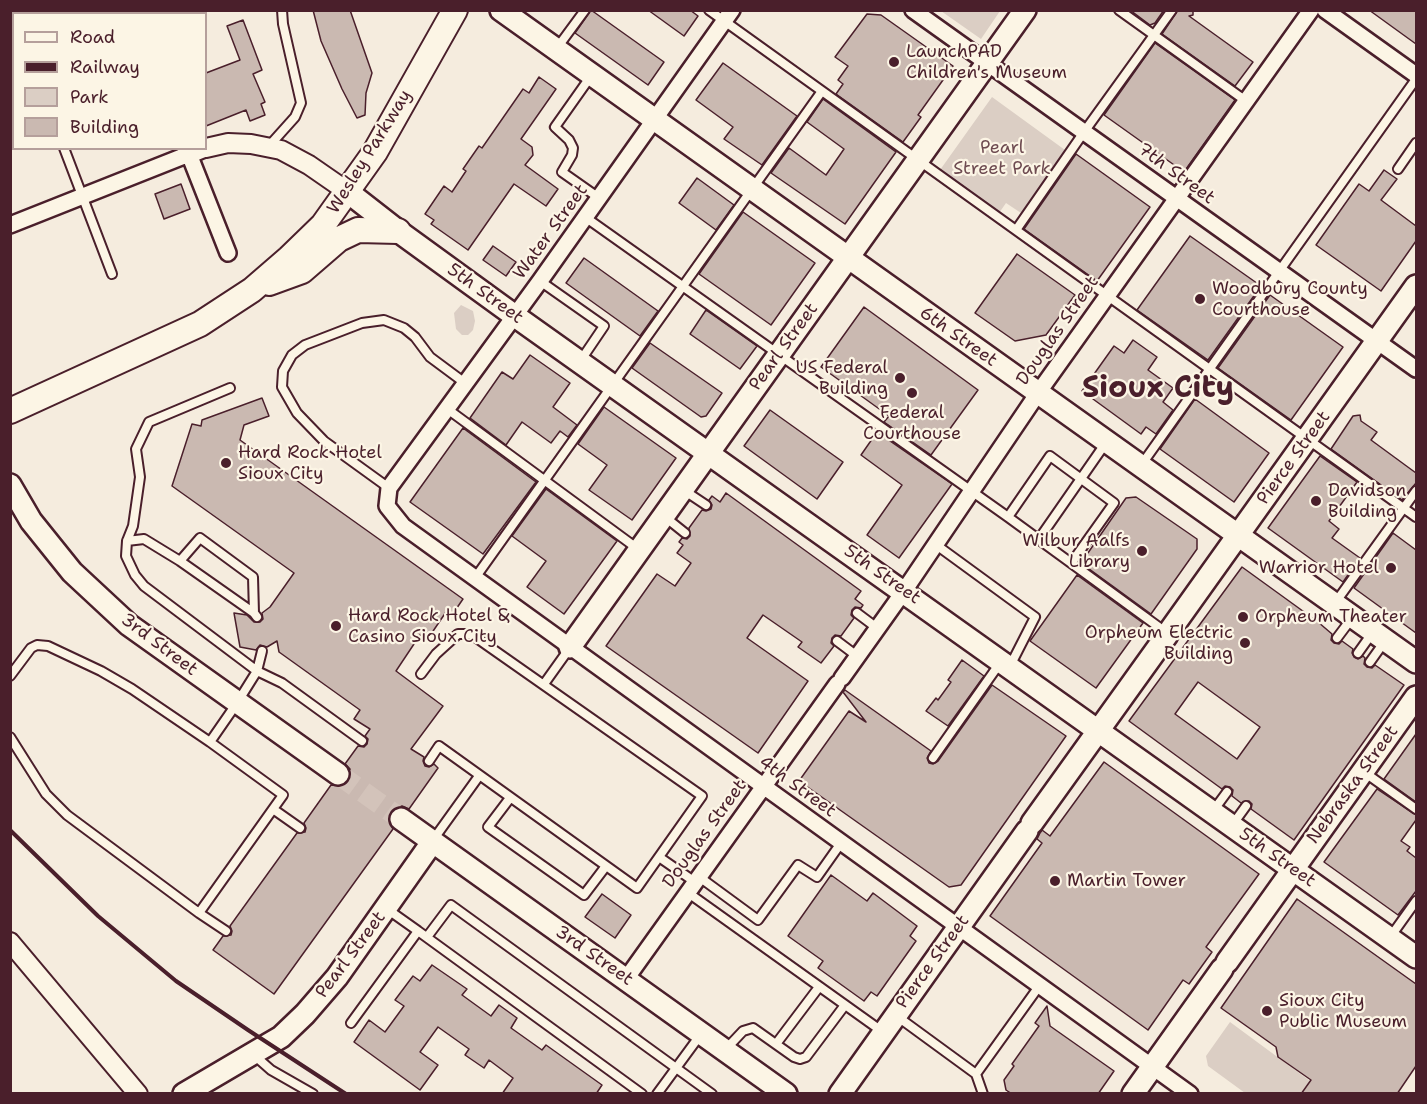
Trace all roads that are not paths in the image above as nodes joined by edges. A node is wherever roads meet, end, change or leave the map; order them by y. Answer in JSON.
{"nodes":[{"id":1,"x":282,"y":10,"type":"edge"},
{"id":2,"x":455,"y":10,"type":"edge"},
{"id":3,"x":501,"y":10,"type":"edge"},
{"id":4,"x":585,"y":10,"type":"edge"},
{"id":5,"x":709,"y":10,"type":"edge"},
{"id":6,"x":913,"y":10,"type":"edge"},
{"id":7,"x":1025,"y":10,"type":"edge"},
{"id":8,"x":1119,"y":10,"type":"edge"},
{"id":9,"x":1172,"y":10,"type":"edge"},
{"id":10,"x":1311,"y":10,"type":"edge"},
{"id":11,"x":1325,"y":10,"type":"edge"},
{"id":12,"x":728,"y":16,"type":"edge"},
{"id":13,"x":1154,"y":36,"type":"junction"},
{"id":14,"x":556,"y":50,"type":"junction"},
{"id":15,"x":987,"y":63,"type":"junction"},
{"id":16,"x":592,"y":75,"type":"junction"},
{"id":17,"x":1416,"y":77,"type":"edge"},
{"id":18,"x":822,"y":91,"type":"junction"},
{"id":19,"x":1246,"y":101,"type":"junction"},
{"id":20,"x":654,"y":119,"type":"junction"},
{"id":21,"x":1084,"y":132,"type":"junction"},
{"id":22,"x":1416,"y":143,"type":"edge"},
{"id":23,"x":268,"y":147,"type":"junction"},
{"id":24,"x":207,"y":148,"type":"edge"},
{"id":25,"x":65,"y":150,"type":"edge"},
{"id":26,"x":196,"y":150,"type":"edge"},
{"id":27,"x":918,"y":160,"type":"junction"},
{"id":28,"x":1398,"y":169,"type":"dead end"},
{"id":29,"x":751,"y":188,"type":"junction"},
{"id":30,"x":348,"y":192,"type":"junction"},
{"id":31,"x":83,"y":197,"type":"junction"},
{"id":32,"x":599,"y":198,"type":"junction"},
{"id":33,"x":1176,"y":198,"type":"junction"},
{"id":34,"x":585,"y":217,"type":"junction"},
{"id":35,"x":10,"y":225,"type":"edge"},
{"id":36,"x":1016,"y":230,"type":"junction"},
{"id":37,"x":398,"y":231,"type":"junction"},
{"id":38,"x":228,"y":253,"type":"dead end"},
{"id":39,"x":848,"y":258,"type":"junction"},
{"id":40,"x":1280,"y":272,"type":"junction"},
{"id":41,"x":112,"y":274,"type":"dead end"},
{"id":42,"x":540,"y":280,"type":"junction"},
{"id":43,"x":682,"y":285,"type":"junction"},
{"id":44,"x":1416,"y":286,"type":"edge"},
{"id":45,"x":252,"y":290,"type":"junction"},
{"id":46,"x":1107,"y":296,"type":"junction"},
{"id":47,"x":514,"y":316,"type":"junction"},
{"id":48,"x":1377,"y":341,"type":"junction"},
{"id":49,"x":779,"y":354,"type":"junction"},
{"id":50,"x":580,"y":361,"type":"junction"},
{"id":51,"x":1210,"y":369,"type":"junction"},
{"id":52,"x":1416,"y":369,"type":"edge"},
{"id":53,"x":465,"y":383,"type":"junction"},
{"id":54,"x":612,"y":383,"type":"junction"},
{"id":55,"x":230,"y":388,"type":"dead end"},
{"id":56,"x":1038,"y":393,"type":"junction"},
{"id":57,"x":446,"y":408,"type":"junction"},
{"id":58,"x":10,"y":411,"type":"edge"},
{"id":59,"x":1307,"y":439,"type":"junction"},
{"id":60,"x":1107,"y":442,"type":"junction"},
{"id":61,"x":709,"y":453,"type":"junction"},
{"id":62,"x":1140,"y":466,"type":"junction"},
{"id":63,"x":544,"y":479,"type":"junction"},
{"id":64,"x":1082,"y":479,"type":"junction"},
{"id":65,"x":10,"y":485,"type":"edge"},
{"id":66,"x":388,"y":488,"type":"junction"},
{"id":67,"x":683,"y":489,"type":"junction"},
{"id":68,"x":972,"y":491,"type":"junction"},
{"id":69,"x":1416,"y":491,"type":"edge"},
{"id":70,"x":706,"y":505,"type":"dead end"},
{"id":71,"x":1404,"y":508,"type":"junction"},
{"id":72,"x":663,"y":516,"type":"junction"},
{"id":73,"x":1008,"y":517,"type":"junction"},
{"id":74,"x":1416,"y":517,"type":"edge"},
{"id":75,"x":686,"y":533,"type":"dead end"},
{"id":76,"x":1238,"y":536,"type":"junction"},
{"id":77,"x":1039,"y":539,"type":"junction"},
{"id":78,"x":127,"y":541,"type":"junction"},
{"id":79,"x":935,"y":544,"type":"junction"},
{"id":80,"x":639,"y":550,"type":"junction"},
{"id":81,"x":180,"y":561,"type":"junction"},
{"id":82,"x":1071,"y":562,"type":"junction"},
{"id":83,"x":475,"y":578,"type":"junction"},
{"id":84,"x":904,"y":591,"type":"junction"},
{"id":85,"x":1335,"y":603,"type":"junction"},
{"id":86,"x":857,"y":613,"type":"dead end"},
{"id":87,"x":1353,"y":616,"type":"junction"},
{"id":88,"x":877,"y":628,"type":"junction"},
{"id":89,"x":1169,"y":632,"type":"junction"},
{"id":90,"x":1379,"y":635,"type":"junction"},
{"id":91,"x":1338,"y":638,"type":"dead end"},
{"id":92,"x":837,"y":641,"type":"dead end"},
{"id":93,"x":570,"y":647,"type":"junction"},
{"id":94,"x":262,"y":651,"type":"dead end"},
{"id":95,"x":1358,"y":653,"type":"dead end"},
{"id":96,"x":857,"y":656,"type":"junction"},
{"id":97,"x":1370,"y":662,"type":"dead end"},
{"id":98,"x":1416,"y":662,"type":"edge"},
{"id":99,"x":1005,"y":664,"type":"junction"},
{"id":100,"x":257,"y":671,"type":"junction"},
{"id":101,"x":421,"y":674,"type":"dead end"},
{"id":102,"x":10,"y":676,"type":"edge"},
{"id":103,"x":544,"y":684,"type":"junction"},
{"id":104,"x":1416,"y":697,"type":"edge"},
{"id":105,"x":237,"y":703,"type":"junction"},
{"id":106,"x":1099,"y":730,"type":"junction"},
{"id":107,"x":10,"y":737,"type":"edge"},
{"id":108,"x":362,"y":741,"type":"dead end"},
{"id":109,"x":210,"y":742,"type":"junction"},
{"id":110,"x":933,"y":758,"type":"dead end"},
{"id":111,"x":429,"y":761,"type":"dead end"},
{"id":112,"x":1363,"y":771,"type":"junction"},
{"id":113,"x":338,"y":774,"type":"tunnel mouth"},
{"id":114,"x":479,"y":776,"type":"junction"},
{"id":115,"x":764,"y":787,"type":"junction"},
{"id":116,"x":1227,"y":792,"type":"dead end"},
{"id":117,"x":510,"y":798,"type":"junction"},
{"id":118,"x":1246,"y":806,"type":"dead end"},
{"id":119,"x":273,"y":809,"type":"junction"},
{"id":120,"x":1416,"y":809,"type":"edge"},
{"id":121,"x":1213,"y":812,"type":"junction"},
{"id":122,"x":401,"y":819,"type":"tunnel mouth"},
{"id":123,"x":1232,"y":826,"type":"junction"},
{"id":124,"x":300,"y":828,"type":"dead end"},
{"id":125,"x":433,"y":841,"type":"junction"},
{"id":126,"x":841,"y":843,"type":"junction"},
{"id":127,"x":659,"y":857,"type":"junction"},
{"id":128,"x":606,"y":866,"type":"junction"},
{"id":129,"x":1293,"y":870,"type":"junction"},
{"id":130,"x":693,"y":883,"type":"junction"},
{"id":131,"x":1416,"y":901,"type":"edge"},
{"id":132,"x":386,"y":908,"type":"junction"},
{"id":133,"x":199,"y":913,"type":"junction"},
{"id":134,"x":958,"y":927,"type":"junction"},
{"id":135,"x":226,"y":931,"type":"dead end"},
{"id":136,"x":418,"y":931,"type":"junction"},
{"id":137,"x":427,"y":938,"type":"junction"},
{"id":138,"x":1389,"y":938,"type":"junction"},
{"id":139,"x":10,"y":942,"type":"edge"},
{"id":140,"x":1416,"y":957,"type":"edge"},
{"id":141,"x":626,"y":979,"type":"junction"},
{"id":142,"x":1040,"y":985,"type":"junction"},
{"id":143,"x":819,"y":987,"type":"junction"},
{"id":144,"x":844,"y":1005,"type":"junction"},
{"id":145,"x":896,"y":1015,"type":"junction"},
{"id":146,"x":351,"y":1023,"type":"dead end"},
{"id":147,"x":883,"y":1032,"type":"junction"},
{"id":148,"x":702,"y":1033,"type":"junction"},
{"id":149,"x":776,"y":1044,"type":"junction"},
{"id":150,"x":725,"y":1050,"type":"junction"},
{"id":151,"x":253,"y":1054,"type":"junction"},
{"id":152,"x":1153,"y":1067,"type":"junction"},
{"id":153,"x":676,"y":1068,"type":"junction"},
{"id":154,"x":976,"y":1074,"type":"junction"},
{"id":155,"x":138,"y":1094,"type":"edge"},
{"id":156,"x":184,"y":1094,"type":"edge"},
{"id":157,"x":313,"y":1094,"type":"edge"},
{"id":158,"x":642,"y":1094,"type":"edge"},
{"id":159,"x":657,"y":1094,"type":"edge"},
{"id":160,"x":712,"y":1094,"type":"edge"},
{"id":161,"x":786,"y":1094,"type":"edge"},
{"id":162,"x":840,"y":1094,"type":"edge"},
{"id":163,"x":983,"y":1094,"type":"edge"},
{"id":164,"x":1133,"y":1094,"type":"edge"},
{"id":165,"x":1190,"y":1094,"type":"edge"}],
"edges":[{"from":1,"to":23,"type":"lane"},
{"from":2,"to":30,"type":"main road","name":"Wesley Parkway"},
{"from":3,"to":14,"type":"main road","name":"6th Street"},
{"from":4,"to":14,"type":"lane"},
{"from":5,"to":12,"type":"lane"},
{"from":6,"to":15,"type":"street","name":"7th Street"},
{"from":7,"to":15,"type":"main road","name":"Pearl Street"},
{"from":8,"to":13,"type":"lane"},
{"from":9,"to":13,"type":"lane"},
{"from":10,"to":19,"type":"street","name":"Douglas Street"},
{"from":11,"to":17,"type":"street"},
{"from":12,"to":18,"type":"lane"},
{"from":12,"to":20,"type":"street","name":"Water Street"},
{"from":13,"to":19,"type":"lane"},
{"from":13,"to":21,"type":"lane"},
{"from":14,"to":16,"type":"main road","name":"6th Street"},
{"from":15,"to":21,"type":"street","name":"7th Street"},
{"from":15,"to":27,"type":"main road","name":"Pearl Street"},
{"from":16,"to":20,"type":"main road","name":"6th Street"},
{"from":16,"to":32,"type":"lane"},
{"from":17,"to":40,"type":"lane"},
{"from":18,"to":27,"type":"lane"},
{"from":18,"to":29,"type":"lane"},
{"from":19,"to":33,"type":"street","name":"Douglas Street"},
{"from":20,"to":29,"type":"main road","name":"6th Street"},
{"from":20,"to":32,"type":"street","name":"Water Street"},
{"from":21,"to":33,"type":"street","name":"7th Street"},
{"from":21,"to":36,"type":"lane"},
{"from":22,"to":28,"type":"lane"},
{"from":23,"to":24,"type":"street"},
{"from":23,"to":30,"type":"street"},
{"from":25,"to":31,"type":"lane"},
{"from":26,"to":31,"type":"street"},
{"from":26,"to":38,"type":"street"},
{"from":27,"to":36,"type":"lane"},
{"from":27,"to":39,"type":"main road","name":"Pearl Street"},
{"from":29,"to":39,"type":"main road","name":"6th Street"},
{"from":29,"to":43,"type":"lane"},
{"from":30,"to":37,"type":"main road","name":"5th Street"},
{"from":30,"to":45,"type":"main road","name":"Wesley Parkway"},
{"from":31,"to":35,"type":"street"},
{"from":31,"to":41,"type":"lane"},
{"from":32,"to":34,"type":"street","name":"Water Street"},
{"from":33,"to":40,"type":"street","name":"7th Street"},
{"from":33,"to":46,"type":"street","name":"Douglas Street"},
{"from":34,"to":42,"type":"street","name":"Water Street"},
{"from":34,"to":43,"type":"lane"},
{"from":36,"to":46,"type":"lane"},
{"from":37,"to":45,"type":"main road"},
{"from":37,"to":47,"type":"main road","name":"5th Street"},
{"from":39,"to":49,"type":"main road","name":"Pearl Street"},
{"from":39,"to":56,"type":"main road","name":"6th Street"},
{"from":40,"to":48,"type":"street","name":"7th Street"},
{"from":40,"to":51,"type":"lane"},
{"from":42,"to":47,"type":"street","name":"Water Street"},
{"from":42,"to":50,"type":"lane"},
{"from":43,"to":49,"type":"lane"},
{"from":43,"to":54,"type":"lane"},
{"from":44,"to":48,"type":"main road","name":"Pierce Street"},
{"from":45,"to":58,"type":"main road","name":"Wesley Parkway"},
{"from":46,"to":51,"type":"lane"},
{"from":46,"to":56,"type":"street","name":"Douglas Street"},
{"from":47,"to":50,"type":"main road","name":"5th Street"},
{"from":47,"to":53,"type":"street","name":"Water Street"},
{"from":48,"to":52,"type":"street","name":"7th Street"},
{"from":48,"to":59,"type":"main road","name":"Pierce Street"},
{"from":49,"to":61,"type":"main road","name":"Pearl Street"},
{"from":49,"to":68,"type":"lane"},
{"from":50,"to":54,"type":"main road","name":"5th Street"},
{"from":51,"to":59,"type":"lane"},
{"from":51,"to":62,"type":"lane"},
{"from":53,"to":57,"type":"street","name":"Water Street"},
{"from":53,"to":66,"type":"lane"},
{"from":54,"to":61,"type":"main road","name":"5th Street"},
{"from":54,"to":63,"type":"lane"},
{"from":55,"to":78,"type":"lane"},
{"from":56,"to":60,"type":"main road","name":"6th Street"},
{"from":56,"to":68,"type":"street","name":"Douglas Street"},
{"from":57,"to":63,"type":"lane"},
{"from":57,"to":66,"type":"street","name":"Water Street"},
{"from":59,"to":71,"type":"lane"},
{"from":59,"to":76,"type":"main road","name":"Pierce Street"},
{"from":60,"to":62,"type":"main road","name":"6th Street"},
{"from":60,"to":64,"type":"lane"},
{"from":61,"to":67,"type":"main road","name":"Pearl Street"},
{"from":61,"to":84,"type":"main road","name":"5th Street"},
{"from":62,"to":76,"type":"main road","name":"6th Street"},
{"from":63,"to":80,"type":"lane"},
{"from":63,"to":83,"type":"lane"},
{"from":64,"to":73,"type":"lane"},
{"from":64,"to":77,"type":"lane"},
{"from":64,"to":82,"type":"lane"},
{"from":65,"to":105,"type":"main road","name":"3rd Street"},
{"from":66,"to":83,"type":"street","name":"4th Street"},
{"from":67,"to":70,"type":"lane"},
{"from":67,"to":72,"type":"main road","name":"Pearl Street"},
{"from":68,"to":73,"type":"lane"},
{"from":68,"to":79,"type":"street","name":"Douglas Street"},
{"from":69,"to":71,"type":"lane"},
{"from":71,"to":74,"type":"lane"},
{"from":71,"to":85,"type":"lane"},
{"from":72,"to":75,"type":"lane"},
{"from":72,"to":80,"type":"main road","name":"Pearl Street"},
{"from":73,"to":77,"type":"lane"},
{"from":76,"to":85,"type":"main road","name":"6th Street"},
{"from":76,"to":89,"type":"main road","name":"Pierce Street"},
{"from":77,"to":82,"type":"lane"},
{"from":78,"to":81,"type":"lane"},
{"from":78,"to":100,"type":"lane"},
{"from":79,"to":84,"type":"street","name":"Douglas Street"},
{"from":79,"to":99,"type":"lane"},
{"from":80,"to":93,"type":"main road","name":"Pearl Street"},
{"from":81,"to":81,"type":"lane"},
{"from":82,"to":89,"type":"lane"},
{"from":83,"to":93,"type":"street","name":"4th Street"},
{"from":84,"to":88,"type":"street","name":"Douglas Street"},
{"from":84,"to":99,"type":"main road","name":"5th Street"},
{"from":85,"to":87,"type":"main road","name":"6th Street"},
{"from":86,"to":88,"type":"lane"},
{"from":87,"to":90,"type":"main road","name":"6th Street"},
{"from":87,"to":91,"type":"lane"},
{"from":88,"to":96,"type":"street","name":"Douglas Street"},
{"from":89,"to":106,"type":"main road","name":"Pierce Street"},
{"from":90,"to":95,"type":"lane"},
{"from":90,"to":97,"type":"lane"},
{"from":90,"to":98,"type":"main road","name":"6th Street"},
{"from":92,"to":96,"type":"lane"},
{"from":93,"to":103,"type":"lane","name":"Pearl Street"},
{"from":93,"to":115,"type":"street","name":"4th Street"},
{"from":94,"to":100,"type":"lane"},
{"from":96,"to":115,"type":"street","name":"Douglas Street"},
{"from":99,"to":106,"type":"main road","name":"5th Street"},
{"from":99,"to":110,"type":"lane"},
{"from":100,"to":105,"type":"lane"},
{"from":100,"to":108,"type":"lane"},
{"from":101,"to":103,"type":"lane"},
{"from":102,"to":109,"type":"lane"},
{"from":103,"to":127,"type":"lane"},
{"from":104,"to":112,"type":"main road","name":"Nebraska Street"},
{"from":105,"to":109,"type":"lane"},
{"from":105,"to":113,"type":"main road","name":"3rd Street"},
{"from":106,"to":121,"type":"main road","name":"5th Street"},
{"from":106,"to":134,"type":"main road","name":"Pierce Street"},
{"from":107,"to":133,"type":"lane"},
{"from":109,"to":119,"type":"lane"},
{"from":111,"to":114,"type":"lane"},
{"from":112,"to":120,"type":"lane"},
{"from":112,"to":129,"type":"main road","name":"Nebraska Street"},
{"from":114,"to":117,"type":"lane"},
{"from":114,"to":125,"type":"lane","name":"Pearl Street"},
{"from":115,"to":126,"type":"street","name":"4th Street"},
{"from":115,"to":130,"type":"street","name":"Douglas Street"},
{"from":116,"to":121,"type":"lane"},
{"from":117,"to":128,"type":"lane"},
{"from":117,"to":128,"type":"lane"},
{"from":118,"to":123,"type":"lane"},
{"from":119,"to":124,"type":"lane"},
{"from":119,"to":133,"type":"lane"},
{"from":121,"to":123,"type":"main road","name":"5th Street"},
{"from":122,"to":125,"type":"main road","name":"3rd Street"},
{"from":123,"to":129,"type":"main road","name":"5th Street"},
{"from":125,"to":132,"type":"main road","name":"Pearl Street"},
{"from":125,"to":141,"type":"main road","name":"3rd Street"},
{"from":126,"to":130,"type":"lane"},
{"from":126,"to":134,"type":"street","name":"4th Street"},
{"from":127,"to":128,"type":"lane"},
{"from":127,"to":130,"type":"lane"},
{"from":129,"to":138,"type":"main road","name":"5th Street"},
{"from":129,"to":152,"type":"main road","name":"Nebraska Street"},
{"from":130,"to":141,"type":"street","name":"Douglas Street"},
{"from":130,"to":143,"type":"lane"},
{"from":131,"to":138,"type":"lane"},
{"from":132,"to":136,"type":"lane"},
{"from":132,"to":151,"type":"main road","name":"Pearl Street"},
{"from":133,"to":135,"type":"lane"},
{"from":134,"to":142,"type":"street","name":"4th Street"},
{"from":134,"to":145,"type":"main road","name":"Pierce Street"},
{"from":136,"to":137,"type":"lane"},
{"from":136,"to":146,"type":"lane"},
{"from":137,"to":153,"type":"lane"},
{"from":137,"to":158,"type":"lane"},
{"from":138,"to":140,"type":"main road","name":"5th Street"},
{"from":139,"to":155,"type":"street"},
{"from":141,"to":148,"type":"main road","name":"3rd Street"},
{"from":142,"to":152,"type":"street","name":"4th Street"},
{"from":142,"to":154,"type":"lane"},
{"from":143,"to":144,"type":"lane"},
{"from":143,"to":149,"type":"lane"},
{"from":144,"to":147,"type":"lane"},
{"from":144,"to":149,"type":"lane"},
{"from":145,"to":147,"type":"main road","name":"Pierce Street"},
{"from":145,"to":154,"type":"lane"},
{"from":147,"to":162,"type":"main road","name":"Pierce Street"},
{"from":148,"to":150,"type":"main road","name":"3rd Street"},
{"from":148,"to":153,"type":"lane"},
{"from":149,"to":150,"type":"lane"},
{"from":150,"to":161,"type":"main road","name":"3rd Street"},
{"from":151,"to":156,"type":"main road","name":"Pearl Street"},
{"from":151,"to":157,"type":"lane"},
{"from":152,"to":164,"type":"main road","name":"Nebraska Street"},
{"from":152,"to":165,"type":"street","name":"4th Street"},
{"from":153,"to":159,"type":"lane"},
{"from":153,"to":160,"type":"lane"},
{"from":154,"to":163,"type":"lane"}]}
